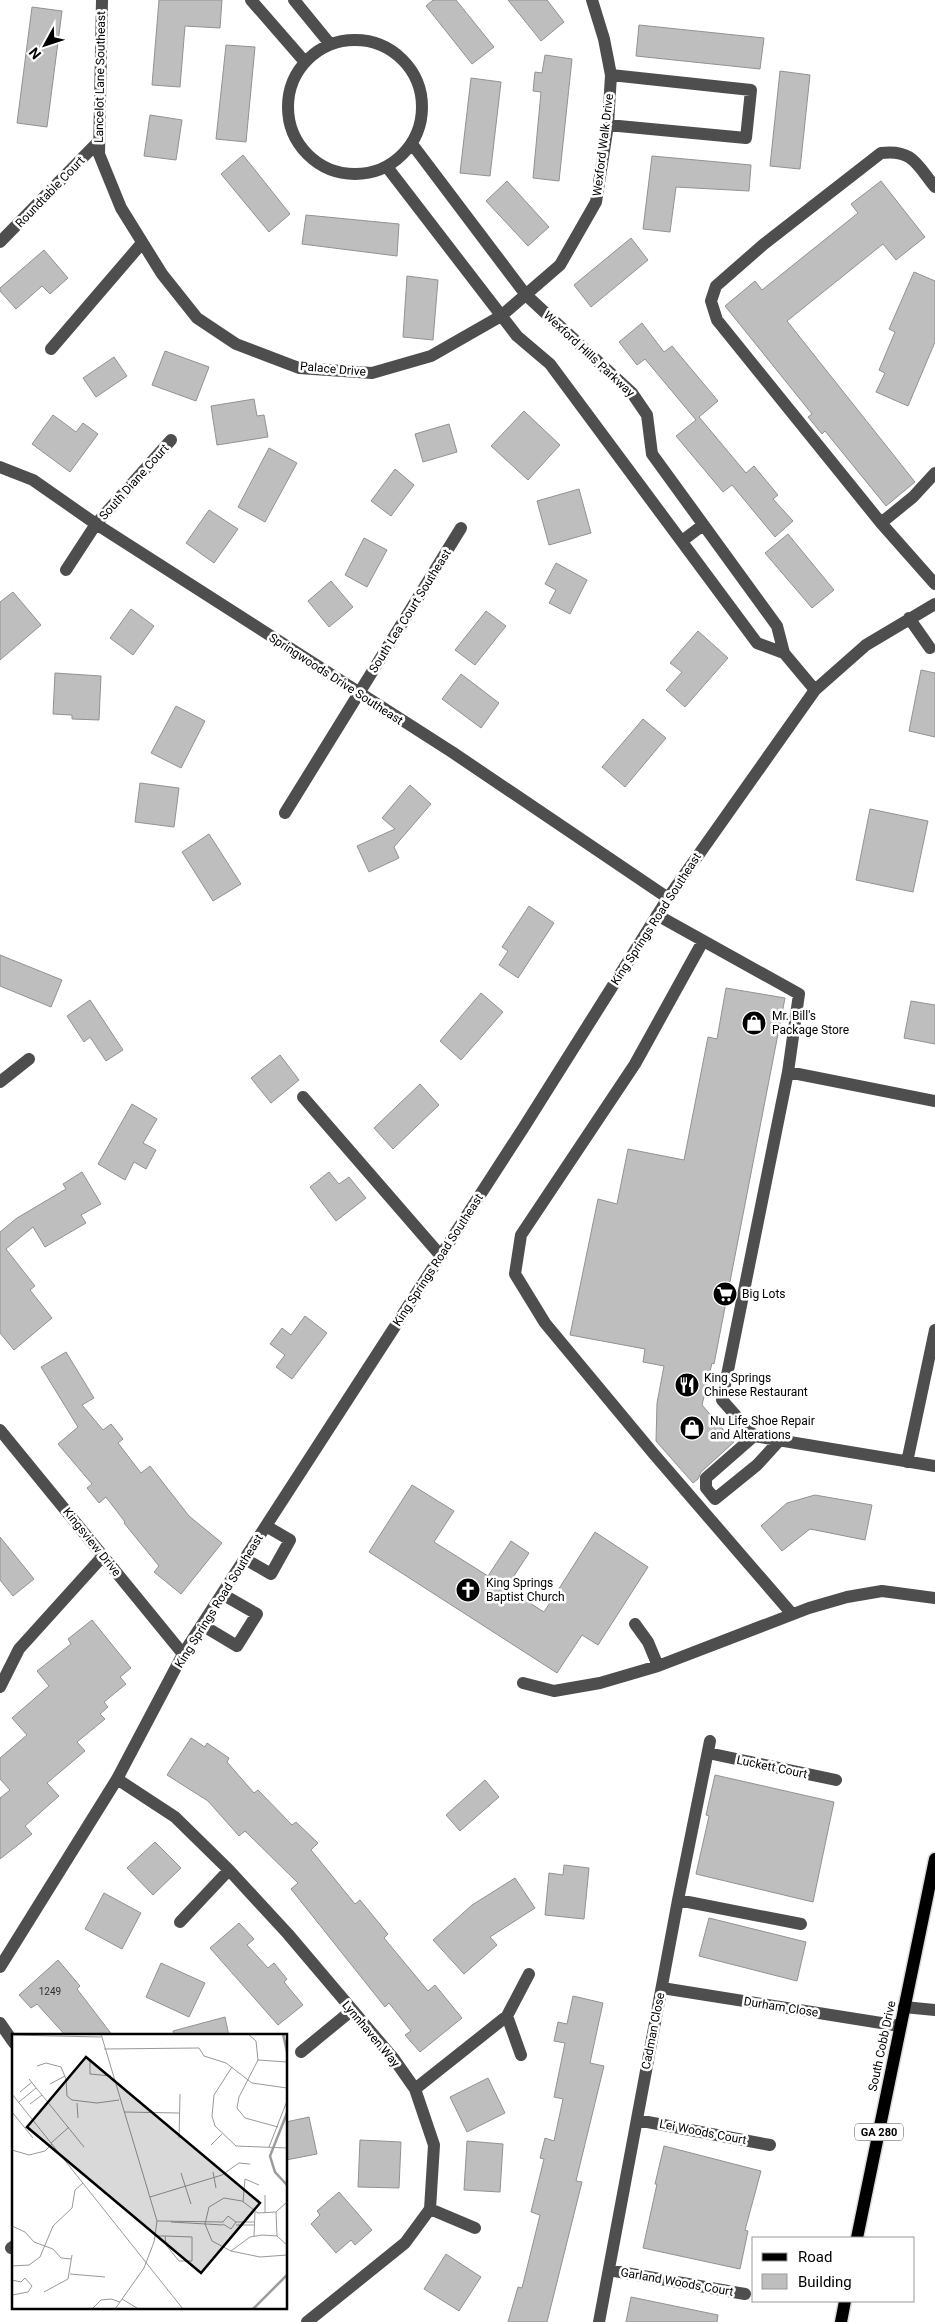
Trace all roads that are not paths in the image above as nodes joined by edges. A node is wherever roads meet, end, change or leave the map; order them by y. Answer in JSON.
{"nodes":[{"id":1,"x":102,"y":0,"type":"edge"},
{"id":2,"x":251,"y":0,"type":"edge"},
{"id":3,"x":294,"y":0,"type":"edge"},
{"id":4,"x":592,"y":0,"type":"edge"},
{"id":5,"x":330,"y":44,"type":"junction"},
{"id":6,"x":305,"y":62,"type":"junction"},
{"id":7,"x":611,"y":75,"type":"junction"},
{"id":8,"x":608,"y":126,"type":"junction"},
{"id":9,"x":99,"y":141,"type":"junction"},
{"id":10,"x":412,"y":144,"type":"junction"},
{"id":11,"x":387,"y":167,"type":"junction"},
{"id":12,"x":935,"y":187,"type":"edge"},
{"id":13,"x":0,"y":242,"type":"edge"},
{"id":14,"x":142,"y":243,"type":"junction"},
{"id":15,"x":526,"y":295,"type":"junction"},
{"id":16,"x":501,"y":316,"type":"junction"},
{"id":17,"x":51,"y":349,"type":"dead end"},
{"id":18,"x":171,"y":440,"type":"dead end"},
{"id":19,"x":0,"y":466,"type":"edge"},
{"id":20,"x":935,"y":473,"type":"edge"},
{"id":21,"x":881,"y":523,"type":"junction"},
{"id":22,"x":96,"y":524,"type":"junction"},
{"id":23,"x":703,"y":525,"type":"junction"},
{"id":24,"x":461,"y":528,"type":"dead end"},
{"id":25,"x":682,"y":541,"type":"junction"},
{"id":26,"x":66,"y":570,"type":"dead end"},
{"id":27,"x":935,"y":584,"type":"edge"},
{"id":28,"x":935,"y":604,"type":"edge"},
{"id":29,"x":909,"y":618,"type":"junction"},
{"id":30,"x":930,"y":648,"type":"dead end"},
{"id":31,"x":784,"y":653,"type":"junction"},
{"id":32,"x":815,"y":690,"type":"junction"},
{"id":33,"x":358,"y":694,"type":"junction"},
{"id":34,"x":285,"y":813,"type":"dead end"},
{"id":35,"x":668,"y":898,"type":"junction"},
{"id":36,"x":657,"y":915,"type":"junction"},
{"id":37,"x":703,"y":941,"type":"junction"},
{"id":38,"x":29,"y":1059,"type":"dead end"},
{"id":39,"x":788,"y":1072,"type":"junction"},
{"id":40,"x":0,"y":1082,"type":"edge"},
{"id":41,"x":303,"y":1097,"type":"dead end"},
{"id":42,"x":935,"y":1101,"type":"edge"},
{"id":43,"x":441,"y":1256,"type":"junction"},
{"id":44,"x":935,"y":1330,"type":"edge"},
{"id":45,"x":0,"y":1430,"type":"edge"},
{"id":46,"x":754,"y":1436,"type":"junction"},
{"id":47,"x":778,"y":1442,"type":"junction"},
{"id":48,"x":907,"y":1462,"type":"junction"},
{"id":49,"x":935,"y":1466,"type":"edge"},
{"id":50,"x":266,"y":1526,"type":"junction"},
{"id":51,"x":103,"y":1556,"type":"junction"},
{"id":52,"x":245,"y":1559,"type":"junction"},
{"id":53,"x":222,"y":1594,"type":"junction"},
{"id":54,"x":935,"y":1598,"type":"edge"},
{"id":55,"x":792,"y":1614,"type":"junction"},
{"id":56,"x":635,"y":1624,"type":"dead end"},
{"id":57,"x":202,"y":1625,"type":"junction"},
{"id":58,"x":183,"y":1654,"type":"junction"},
{"id":59,"x":658,"y":1666,"type":"junction"},
{"id":60,"x":523,"y":1683,"type":"dead end"},
{"id":61,"x":0,"y":1687,"type":"edge"},
{"id":62,"x":709,"y":1747,"type":"joint"},
{"id":63,"x":117,"y":1779,"type":"junction"},
{"id":64,"x":836,"y":1780,"type":"dead end"},
{"id":65,"x":935,"y":1859,"type":"edge"},
{"id":66,"x":229,"y":1870,"type":"junction"},
{"id":67,"x":678,"y":1900,"type":"junction"},
{"id":68,"x":180,"y":1922,"type":"dead end"},
{"id":69,"x":801,"y":1924,"type":"dead end"},
{"id":70,"x":0,"y":1967,"type":"edge"},
{"id":71,"x":529,"y":1974,"type":"dead end"},
{"id":72,"x":662,"y":1988,"type":"junction"},
{"id":73,"x":904,"y":2007,"type":"junction"},
{"id":74,"x":935,"y":2010,"type":"edge"},
{"id":75,"x":351,"y":2011,"type":"junction"},
{"id":76,"x":507,"y":2016,"type":"junction"},
{"id":77,"x":0,"y":2023,"type":"edge"},
{"id":78,"x":900,"y":2026,"type":"junction"},
{"id":79,"x":12,"y":2039,"type":"edge"},
{"id":80,"x":301,"y":2052,"type":"dead end"},
{"id":81,"x":521,"y":2055,"type":"dead end"},
{"id":82,"x":415,"y":2089,"type":"junction"},
{"id":83,"x":637,"y":2120,"type":"junction"},
{"id":84,"x":770,"y":2145,"type":"dead end"},
{"id":85,"x":430,"y":2209,"type":"junction"},
{"id":86,"x":475,"y":2228,"type":"dead end"},
{"id":87,"x":857,"y":2237,"type":"edge"},
{"id":88,"x":609,"y":2270,"type":"junction"},
{"id":89,"x":745,"y":2294,"type":"dead end"},
{"id":90,"x":845,"y":2302,"type":"edge"},
{"id":91,"x":307,"y":2322,"type":"edge"},
{"id":92,"x":599,"y":2322,"type":"edge"},
{"id":93,"x":840,"y":2322,"type":"edge"}],
"edges":[{"from":1,"to":9,"type":"street","name":"Lancelot Lane Southeast"},
{"from":2,"to":6,"type":"street"},
{"from":3,"to":5,"type":"street"},
{"from":4,"to":7,"type":"street","name":"Wexford Walk Drive"},
{"from":5,"to":6,"type":"street"},
{"from":5,"to":10,"type":"street"},
{"from":6,"to":11,"type":"street"},
{"from":7,"to":8,"type":"street","name":"Wexford Walk Drive"},
{"from":7,"to":8,"type":"street"},
{"from":8,"to":15,"type":"street","name":"Wexford Walk Drive"},
{"from":9,"to":13,"type":"street","name":"Roundtable Court"},
{"from":9,"to":14,"type":"street","name":"Lancelot Lane Southeast"},
{"from":10,"to":11,"type":"street"},
{"from":10,"to":15,"type":"street","name":"Wexford Hills Parkway"},
{"from":11,"to":16,"type":"street","name":"Wexford Hills Parkway"},
{"from":12,"to":21,"type":"street"},
{"from":14,"to":16,"type":"street","name":"Palace Drive"},
{"from":14,"to":17,"type":"street"},
{"from":15,"to":16,"type":"street","name":"Wexford Walk Drive"},
{"from":15,"to":23,"type":"street","name":"Wexford Hills Parkway"},
{"from":16,"to":25,"type":"street","name":"Wexford Hills Parkway"},
{"from":18,"to":22,"type":"street","name":"South Diane Court"},
{"from":19,"to":22,"type":"street","name":"Springwoods Drive Southeast"},
{"from":20,"to":21,"type":"street"},
{"from":21,"to":27,"type":"street"},
{"from":22,"to":26,"type":"street","name":"South Diane Court"},
{"from":22,"to":33,"type":"street","name":"Springwoods Drive Southeast"},
{"from":23,"to":25,"type":"street"},
{"from":23,"to":31,"type":"street","name":"Wexford Hills Parkway"},
{"from":24,"to":33,"type":"street","name":"South Lea Court Southeast"},
{"from":25,"to":31,"type":"street","name":"Wexford Hills Parkway"},
{"from":28,"to":29,"type":"street","name":"King Springs Road Southeast"},
{"from":29,"to":30,"type":"street"},
{"from":29,"to":32,"type":"street","name":"King Springs Road Southeast"},
{"from":31,"to":32,"type":"street","name":"Wexford Hills Parkway"},
{"from":32,"to":35,"type":"street","name":"King Springs Road Southeast"},
{"from":33,"to":34,"type":"street","name":"South Lea Court Southeast"},
{"from":33,"to":35,"type":"street","name":"Springwoods Drive Southeast"},
{"from":35,"to":36,"type":"street","name":"King Springs Road Southeast"},
{"from":36,"to":37,"type":"street"},
{"from":36,"to":43,"type":"street","name":"King Springs Road Southeast"},
{"from":37,"to":39,"type":"street"},
{"from":37,"to":55,"type":"street"},
{"from":38,"to":40,"type":"street"},
{"from":39,"to":42,"type":"street"},
{"from":39,"to":46,"type":"street"},
{"from":41,"to":43,"type":"street"},
{"from":43,"to":50,"type":"street","name":"King Springs Road Southeast"},
{"from":44,"to":48,"type":"street"},
{"from":45,"to":51,"type":"street","name":"Kingsview Drive"},
{"from":46,"to":47,"type":"street"},
{"from":46,"to":47,"type":"street"},
{"from":47,"to":48,"type":"street"},
{"from":48,"to":49,"type":"street"},
{"from":50,"to":52,"type":"street","name":"King Springs Road Southeast"},
{"from":50,"to":52,"type":"street"},
{"from":51,"to":58,"type":"street","name":"Kingsview Drive"},
{"from":51,"to":61,"type":"street"},
{"from":52,"to":53,"type":"street","name":"King Springs Road Southeast"},
{"from":53,"to":57,"type":"street","name":"King Springs Road Southeast"},
{"from":53,"to":57,"type":"street"},
{"from":54,"to":55,"type":"street"},
{"from":55,"to":59,"type":"street"},
{"from":56,"to":59,"type":"street"},
{"from":57,"to":58,"type":"street","name":"King Springs Road Southeast"},
{"from":58,"to":63,"type":"street","name":"King Springs Road Southeast"},
{"from":59,"to":60,"type":"street"},
{"from":62,"to":64,"type":"street","name":"Luckett Court"},
{"from":62,"to":67,"type":"street","name":"Cadman Close"},
{"from":63,"to":66,"type":"street","name":"Lynnhaven Way"},
{"from":63,"to":70,"type":"street","name":"King Springs Road Southeast"},
{"from":65,"to":73,"type":"main road","name":"South Cobb Drive","number":"GA 280"},
{"from":66,"to":68,"type":"street"},
{"from":66,"to":75,"type":"street","name":"Lynnhaven Way"},
{"from":67,"to":69,"type":"street"},
{"from":67,"to":72,"type":"street","name":"Cadman Close"},
{"from":71,"to":76,"type":"street"},
{"from":72,"to":78,"type":"street","name":"Durham Close"},
{"from":72,"to":83,"type":"street","name":"Cadman Close"},
{"from":73,"to":74,"type":"street"},
{"from":73,"to":78,"type":"main road","name":"South Cobb Drive","number":"GA 280"},
{"from":75,"to":80,"type":"street"},
{"from":75,"to":82,"type":"street","name":"Lynnhaven Way"},
{"from":76,"to":81,"type":"street"},
{"from":76,"to":82,"type":"street"},
{"from":77,"to":79,"type":"street"},
{"from":78,"to":87,"type":"main road","name":"South Cobb Drive","number":"GA 280"},
{"from":82,"to":85,"type":"street","name":"Lynnhaven Way"},
{"from":83,"to":84,"type":"street","name":"Lei Woods Court"},
{"from":83,"to":88,"type":"street","name":"Cadman Close"},
{"from":85,"to":86,"type":"street"},
{"from":85,"to":91,"type":"street"},
{"from":88,"to":89,"type":"street","name":"Garland Woods Court"},
{"from":88,"to":92,"type":"street","name":"Cadman Close"},
{"from":90,"to":93,"type":"main road"}]}
